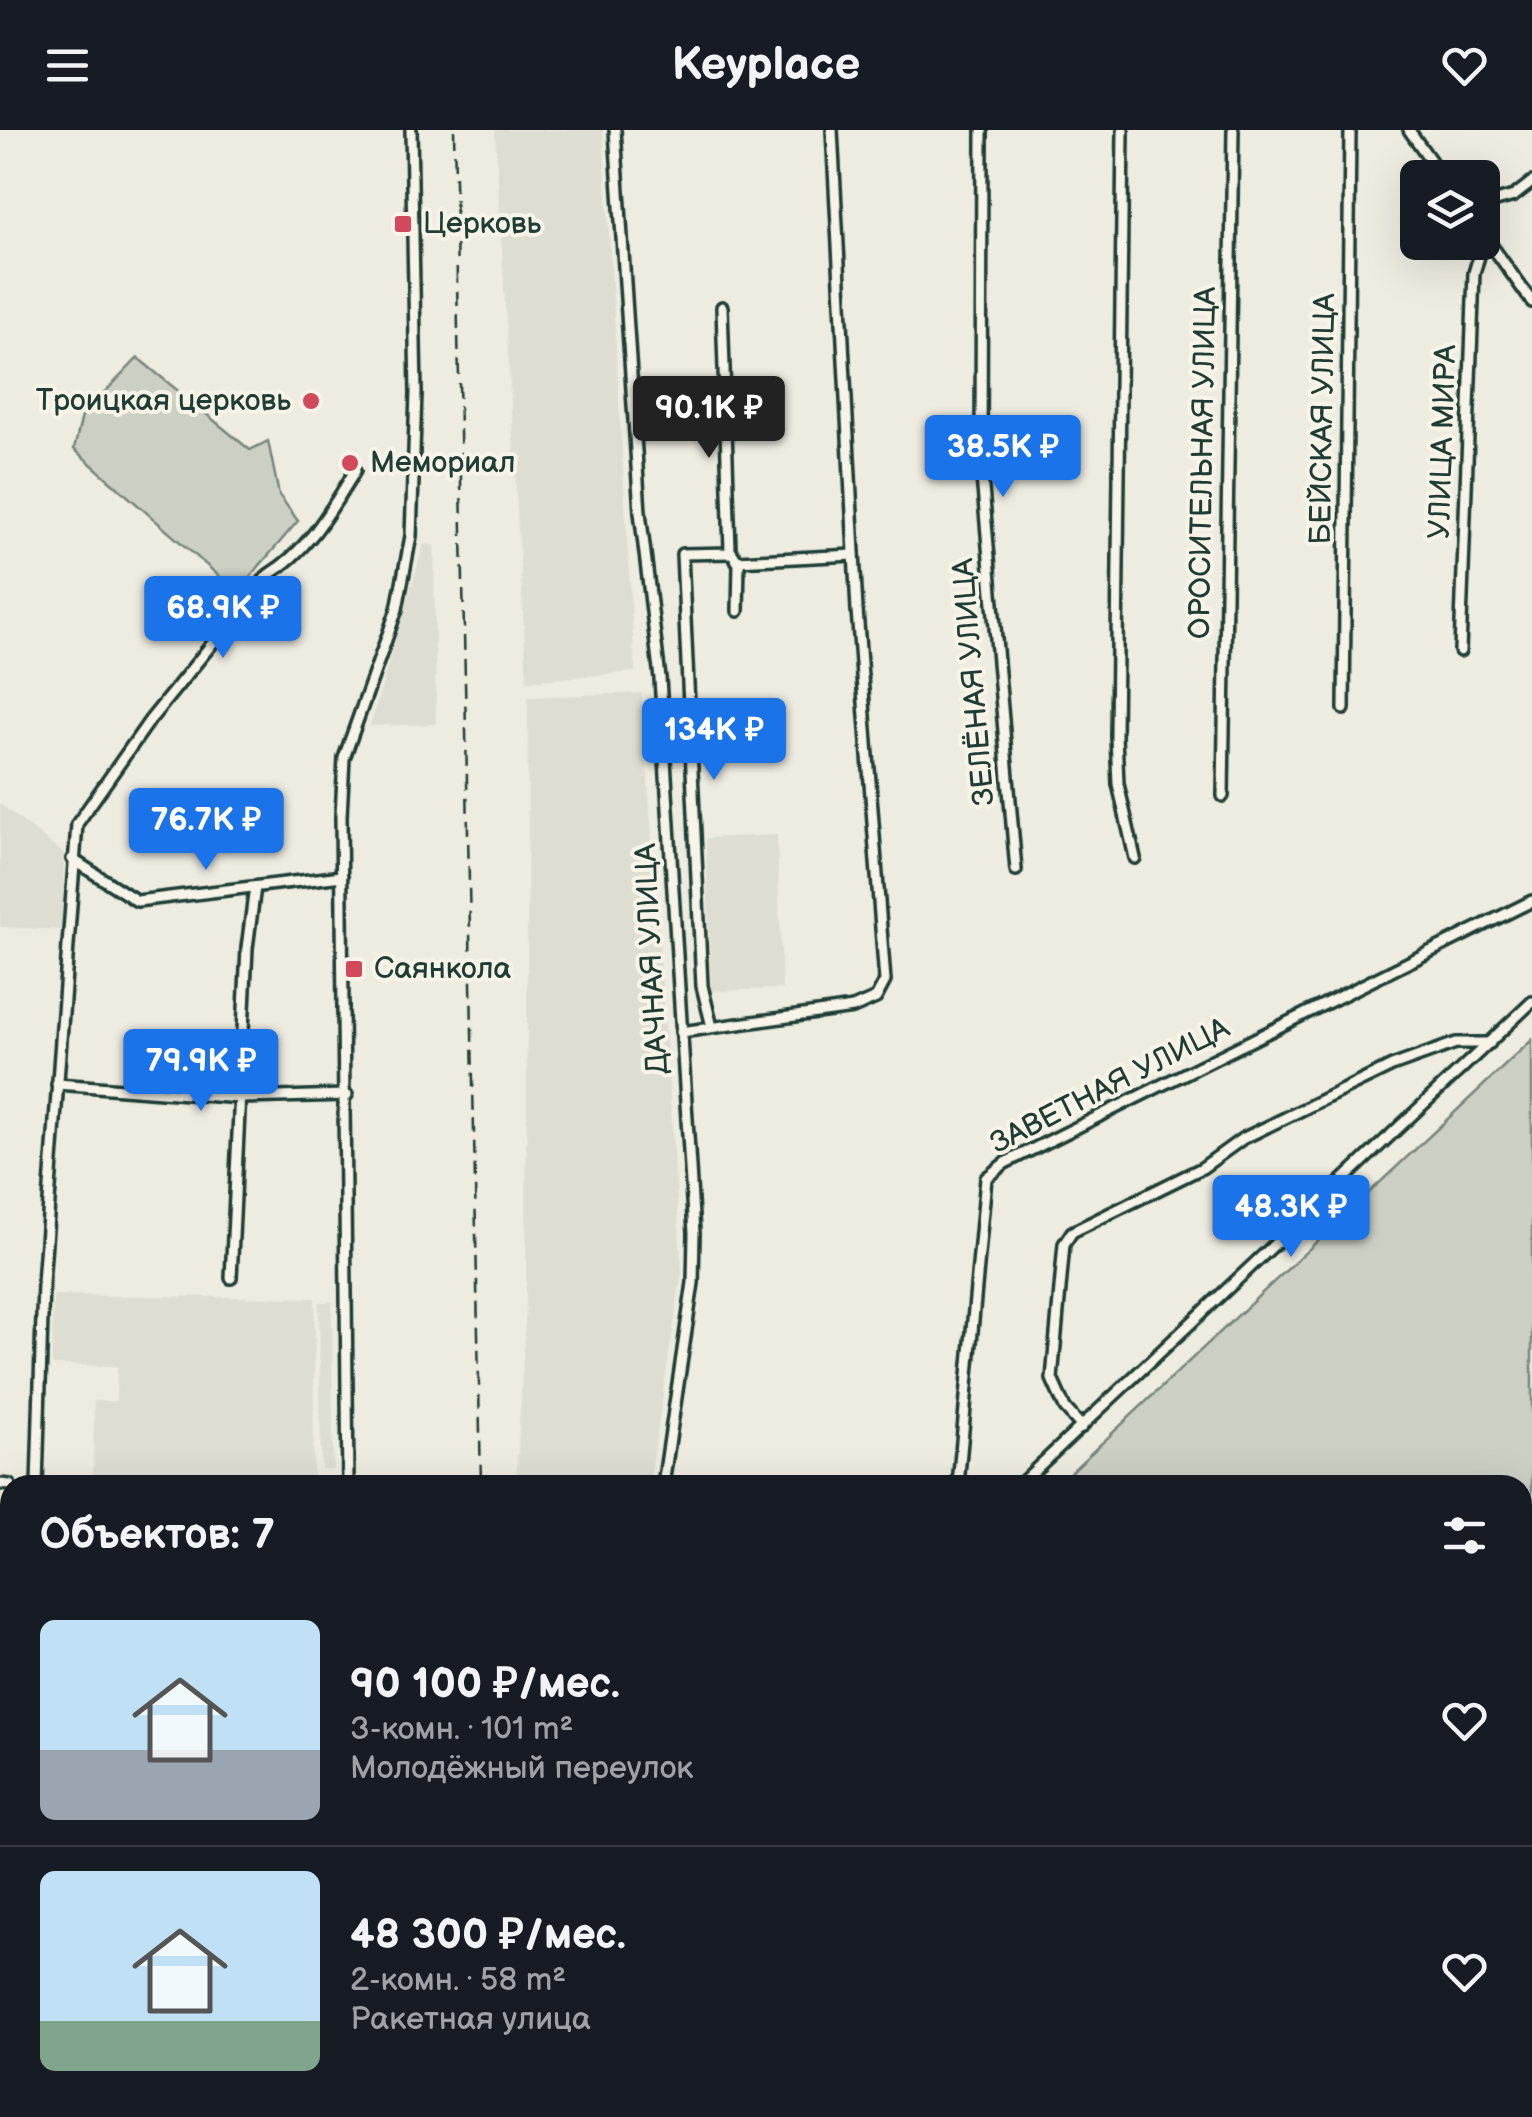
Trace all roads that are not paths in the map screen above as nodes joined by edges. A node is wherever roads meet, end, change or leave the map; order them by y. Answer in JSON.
{"nodes":[{"id":1,"x":411,"y":130,"type":"edge"},
{"id":2,"x":614,"y":130,"type":"edge"},
{"id":3,"x":832,"y":130,"type":"edge"},
{"id":4,"x":982,"y":130,"type":"edge"},
{"id":5,"x":1124,"y":130,"type":"edge"},
{"id":6,"x":1234,"y":130,"type":"edge"},
{"id":7,"x":1350,"y":130,"type":"edge"},
{"id":8,"x":1409,"y":130,"type":"edge"},
{"id":9,"x":1430,"y":160,"type":"edge"},
{"id":10,"x":1532,"y":182,"type":"edge"},
{"id":11,"x":1500,"y":200,"type":"edge"},
{"id":12,"x":1500,"y":257,"type":"edge"},
{"id":13,"x":1477,"y":260,"type":"edge"},
{"id":14,"x":1532,"y":302,"type":"edge"},
{"id":15,"x":722,"y":307,"type":"dead end"},
{"id":16,"x":355,"y":471,"type":"dead end"},
{"id":17,"x":854,"y":555,"type":"junction"},
{"id":18,"x":734,"y":557,"type":"junction"},
{"id":19,"x":738,"y":612,"type":"dead end"},
{"id":20,"x":1460,"y":651,"type":"dead end"},
{"id":21,"x":1344,"y":709,"type":"dead end"},
{"id":22,"x":1222,"y":796,"type":"dead end"},
{"id":23,"x":72,"y":854,"type":"junction"},
{"id":24,"x":1135,"y":858,"type":"dead end"},
{"id":25,"x":1016,"y":870,"type":"dead end"},
{"id":26,"x":342,"y":876,"type":"junction"},
{"id":27,"x":255,"y":887,"type":"junction"},
{"id":28,"x":1532,"y":901,"type":"edge"},
{"id":29,"x":1532,"y":1002,"type":"edge"},
{"id":30,"x":712,"y":1028,"type":"junction"},
{"id":31,"x":681,"y":1032,"type":"junction"},
{"id":32,"x":1490,"y":1043,"type":"junction"},
{"id":33,"x":57,"y":1084,"type":"junction"},
{"id":34,"x":346,"y":1095,"type":"junction"},
{"id":35,"x":241,"y":1098,"type":"junction"},
{"id":36,"x":231,"y":1278,"type":"dead end"},
{"id":37,"x":1082,"y":1427,"type":"junction"},
{"id":38,"x":37,"y":1475,"type":"edge"},
{"id":39,"x":347,"y":1475,"type":"edge"},
{"id":40,"x":664,"y":1475,"type":"edge"},
{"id":41,"x":959,"y":1475,"type":"edge"},
{"id":42,"x":1030,"y":1475,"type":"edge"}],
"edges":[{"from":1,"to":26,"type":"street"},
{"from":2,"to":31,"type":"street","name":"ДАЧНАЯ УЛИЦА"},
{"from":3,"to":17,"type":"street"},
{"from":4,"to":25,"type":"street","name":"ЗЕЛЁНАЯ УЛИЦА"},
{"from":5,"to":24,"type":"street"},
{"from":6,"to":22,"type":"street","name":"ОРОСИТЕЛЬНАЯ УЛИЦА"},
{"from":7,"to":21,"type":"street","name":"БЕЙСКАЯ УЛИЦА"},
{"from":8,"to":9,"type":"street"},
{"from":10,"to":11,"type":"street"},
{"from":12,"to":14,"type":"street"},
{"from":13,"to":20,"type":"street","name":"УЛИЦА МИРА"},
{"from":15,"to":18,"type":"street"},
{"from":16,"to":23,"type":"street"},
{"from":17,"to":18,"type":"street"},
{"from":17,"to":30,"type":"street"},
{"from":18,"to":19,"type":"street"},
{"from":18,"to":30,"type":"street"},
{"from":23,"to":27,"type":"street"},
{"from":23,"to":33,"type":"street"},
{"from":26,"to":27,"type":"street"},
{"from":26,"to":34,"type":"street"},
{"from":27,"to":35,"type":"street"},
{"from":28,"to":41,"type":"street","name":"ЗАВЕТНАЯ УЛИЦА"},
{"from":29,"to":32,"type":"street"},
{"from":30,"to":31,"type":"street"},
{"from":31,"to":40,"type":"street","name":"ДАЧНАЯ УЛИЦА"},
{"from":32,"to":37,"type":"street"},
{"from":32,"to":37,"type":"street"},
{"from":33,"to":35,"type":"street"},
{"from":33,"to":38,"type":"street"},
{"from":34,"to":35,"type":"street"},
{"from":34,"to":39,"type":"street"},
{"from":35,"to":36,"type":"street"},
{"from":37,"to":42,"type":"street"}]}
